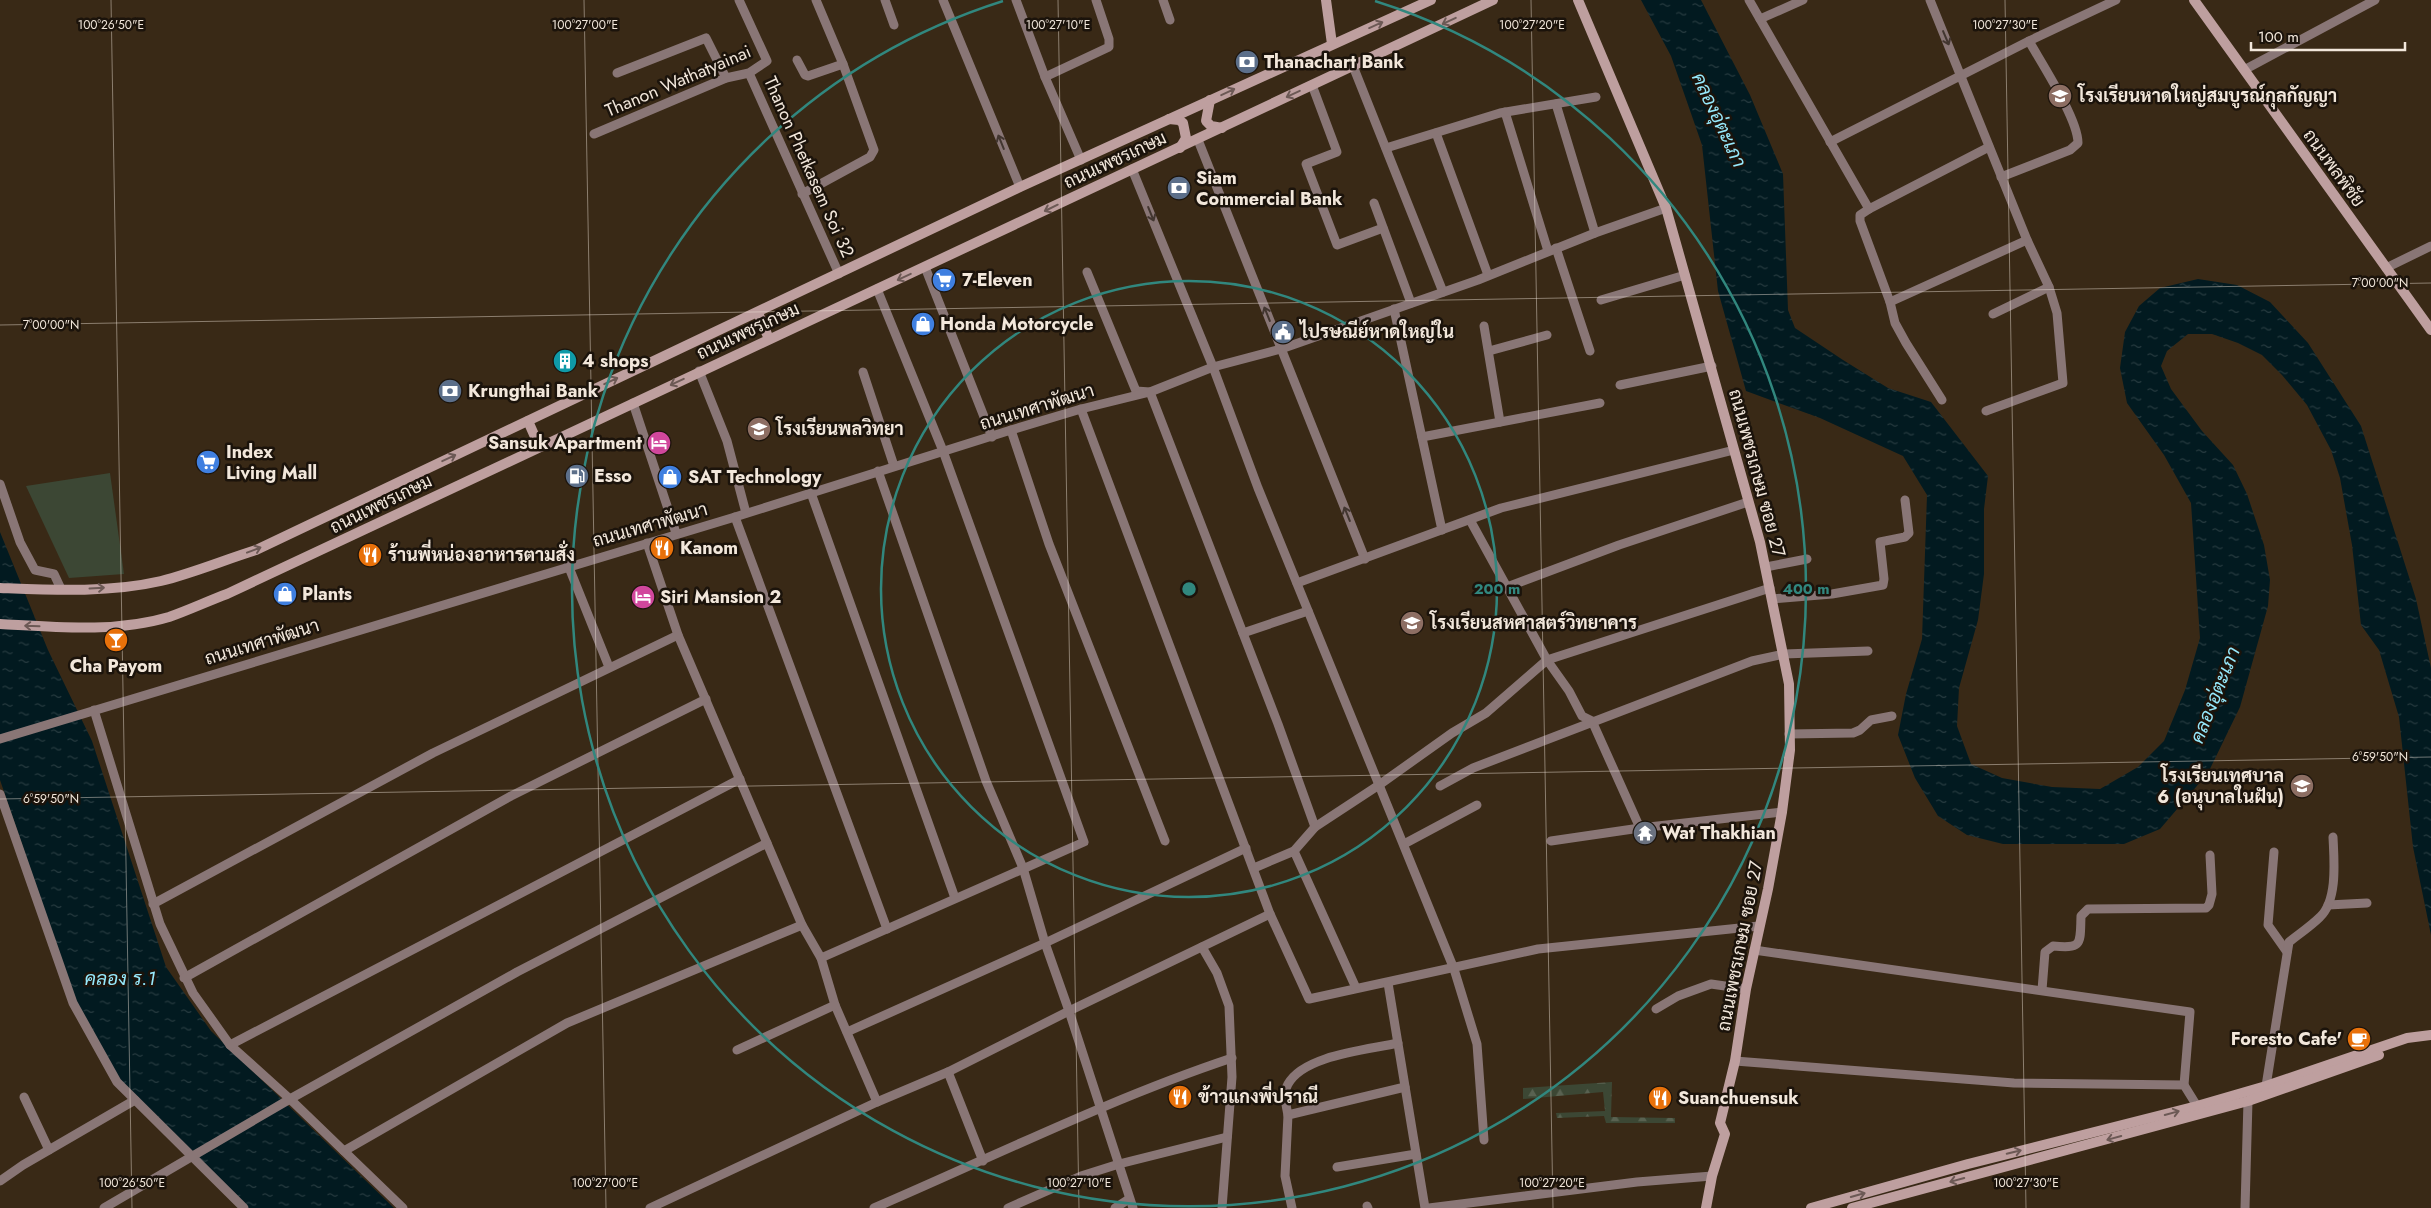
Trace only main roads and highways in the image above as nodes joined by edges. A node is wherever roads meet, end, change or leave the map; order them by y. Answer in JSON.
{"nodes":[{"id":1,"x":1326,"y":0,"type":"edge"},
{"id":2,"x":1431,"y":0,"type":"edge"},
{"id":3,"x":1493,"y":0,"type":"edge"},
{"id":4,"x":1578,"y":0,"type":"edge"},
{"id":5,"x":2194,"y":0,"type":"edge"},
{"id":6,"x":1414,"y":4,"type":"edge"},
{"id":7,"x":1332,"y":44,"type":"junction"},
{"id":8,"x":1210,"y":100,"type":"junction"},
{"id":9,"x":1168,"y":119,"type":"junction"},
{"id":10,"x":1222,"y":128,"type":"junction"},
{"id":11,"x":1180,"y":148,"type":"junction"},
{"id":12,"x":758,"y":313,"type":"junction"},
{"id":13,"x":2431,"y":330,"type":"edge"},
{"id":14,"x":769,"y":339,"type":"junction"},
{"id":15,"x":528,"y":421,"type":"junction"},
{"id":16,"x":539,"y":446,"type":"junction"},
{"id":17,"x":0,"y":588,"type":"edge"},
{"id":18,"x":0,"y":624,"type":"edge"},
{"id":19,"x":2431,"y":1036,"type":"edge"},
{"id":20,"x":2409,"y":1041,"type":"junction"},
{"id":21,"x":2151,"y":1123,"type":"junction"},
{"id":22,"x":1706,"y":1208,"type":"edge"},
{"id":23,"x":1811,"y":1208,"type":"edge"},
{"id":24,"x":1852,"y":1208,"type":"edge"}],
"edges":[{"from":1,"to":7,"type":"main road"},
{"from":2,"to":6,"type":"main road","name":"ถนนเพชรเกษม"},
{"from":3,"to":10,"type":"main road","name":"ถนนเพชรเกษม","one_way":true},
{"from":4,"to":22,"type":"main road","name":"ถนนเพชรเกษม ซอย 27"},
{"from":5,"to":13,"type":"main road","name":"ถนนพลพิชัย"},
{"from":7,"to":6,"type":"main road","name":"ถนนเพชรเกษม","one_way":true},
{"from":8,"to":7,"type":"main road","name":"ถนนเพชรเกษม","one_way":true},
{"from":8,"to":9,"type":"main road","name":"ถนนเพชรเกษม"},
{"from":8,"to":10,"type":"main road"},
{"from":9,"to":11,"type":"main road"},
{"from":9,"to":12,"type":"main road","name":"ถนนเพชรเกษม"},
{"from":10,"to":11,"type":"main road","name":"ถนนเพชรเกษม"},
{"from":11,"to":14,"type":"main road","name":"ถนนเพชรเกษม","one_way":true},
{"from":12,"to":14,"type":"main road"},
{"from":15,"to":12,"type":"main road","name":"ถนนเพชรเกษม","one_way":true},
{"from":14,"to":16,"type":"main road","name":"ถนนเพชรเกษม","one_way":true},
{"from":15,"to":16,"type":"main road"},
{"from":17,"to":15,"type":"main road","name":"ถนนเพชรเกษม","one_way":true},
{"from":16,"to":18,"type":"main road","name":"ถนนเพชรเกษม","one_way":true},
{"from":19,"to":20,"type":"main road"},
{"from":21,"to":20,"type":"main road","one_way":true},
{"from":20,"to":21,"type":"main road"},
{"from":23,"to":21,"type":"main road","one_way":true},
{"from":21,"to":24,"type":"main road","one_way":true}]}
